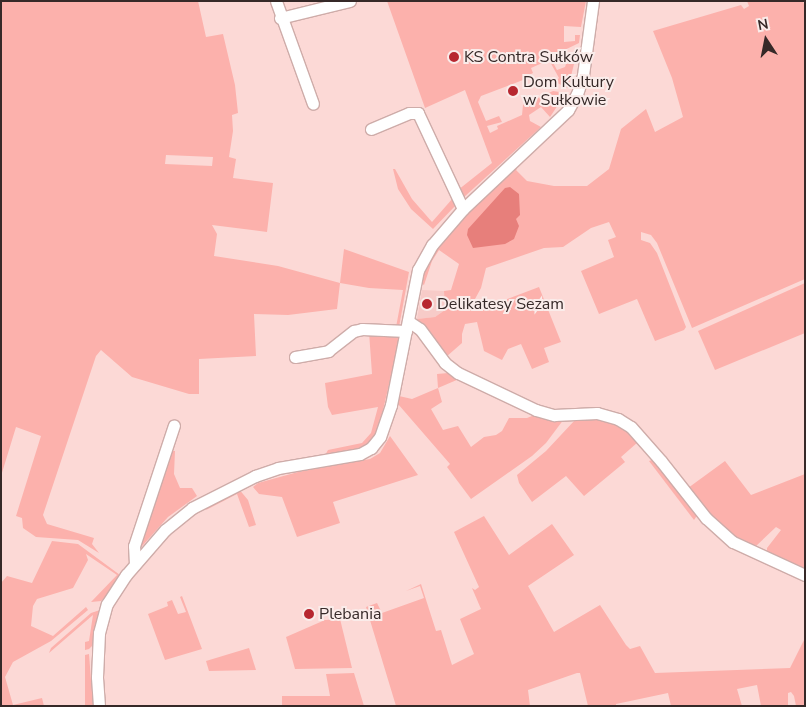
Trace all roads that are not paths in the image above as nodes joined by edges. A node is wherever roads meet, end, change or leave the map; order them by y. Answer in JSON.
{"nodes":[{"id":1,"x":276,"y":1,"type":"edge"},
{"id":2,"x":350,"y":1,"type":"edge"},
{"id":3,"x":593,"y":1,"type":"edge"},
{"id":4,"x":280,"y":18,"type":"junction"},
{"id":5,"x":313,"y":104,"type":"dead end"},
{"id":6,"x":371,"y":129,"type":"dead end"},
{"id":7,"x":463,"y":209,"type":"junction"},
{"id":8,"x":406,"y":326,"type":"junction"},
{"id":9,"x":295,"y":357,"type":"dead end"},
{"id":10,"x":174,"y":425,"type":"dead end"},
{"id":11,"x":135,"y":564,"type":"junction"},
{"id":12,"x":805,"y":575,"type":"edge"},
{"id":13,"x":99,"y":706,"type":"edge"}],
"edges":[{"from":1,"to":4,"type":"street"},
{"from":2,"to":4,"type":"street"},
{"from":3,"to":7,"type":"street"},
{"from":4,"to":5,"type":"street"},
{"from":6,"to":7,"type":"street"},
{"from":7,"to":8,"type":"street"},
{"from":8,"to":9,"type":"street"},
{"from":8,"to":11,"type":"street"},
{"from":8,"to":12,"type":"street"},
{"from":10,"to":11,"type":"street"},
{"from":11,"to":13,"type":"street"}]}
